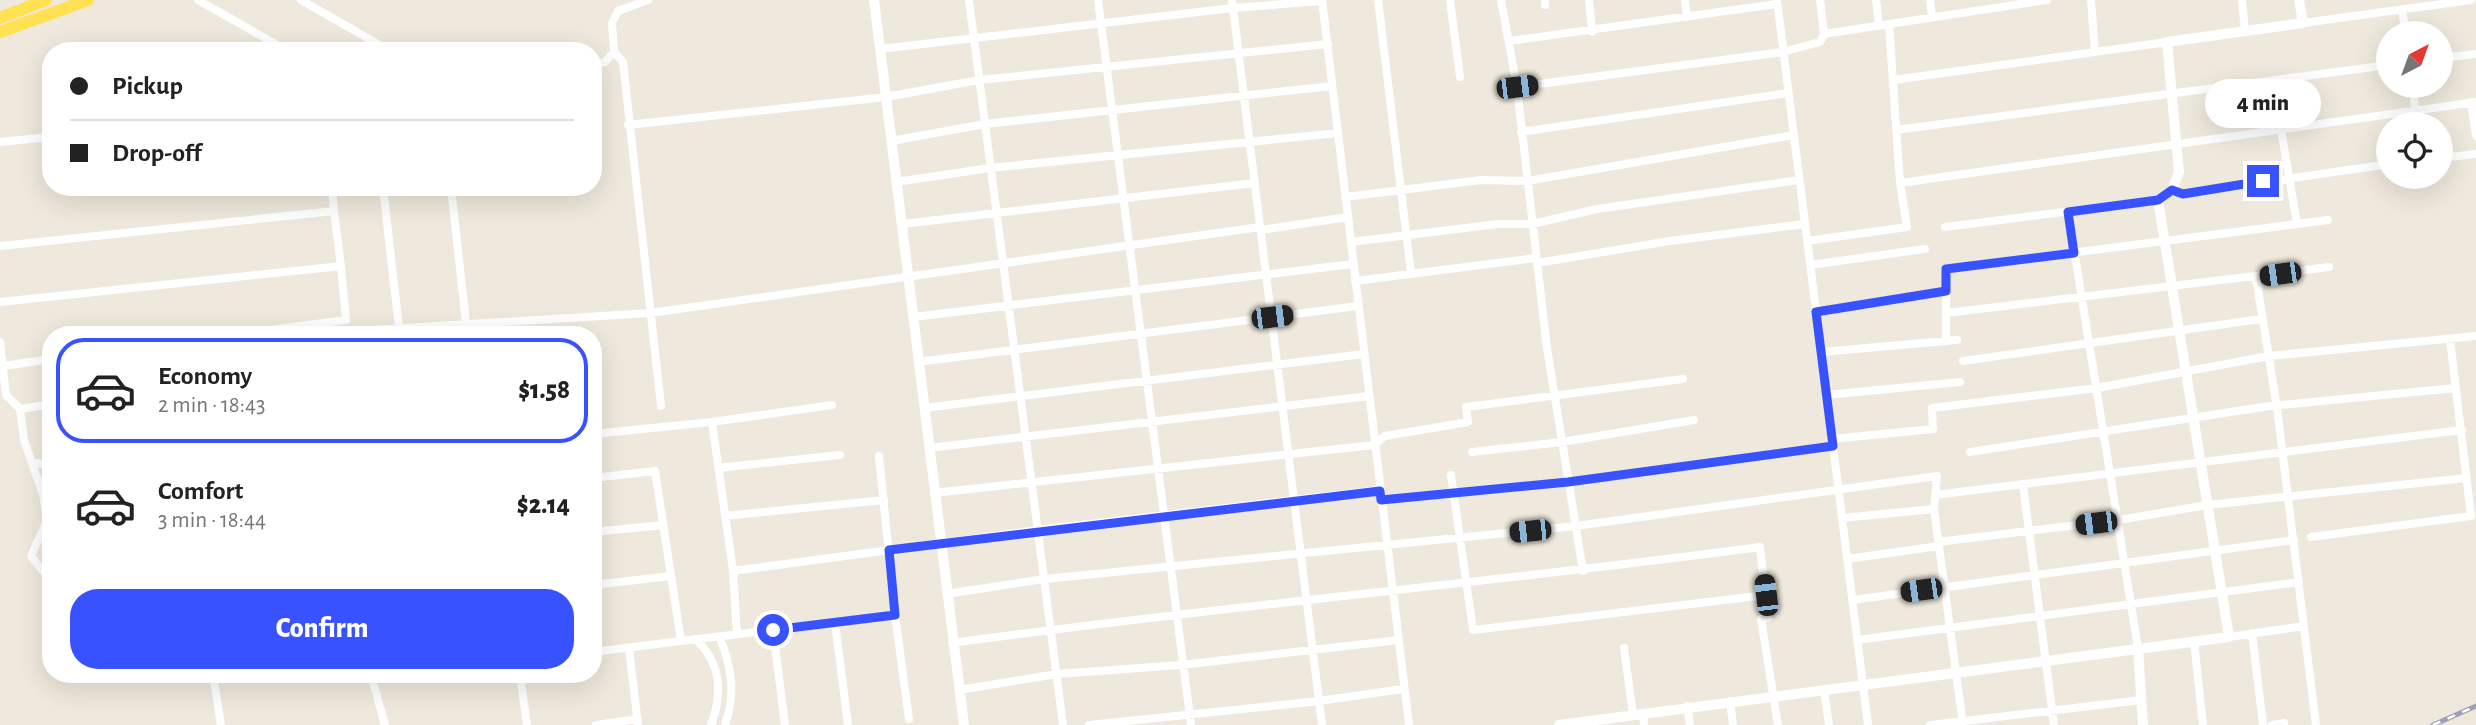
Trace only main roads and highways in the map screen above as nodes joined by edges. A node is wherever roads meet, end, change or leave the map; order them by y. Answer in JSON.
{"nodes":[{"id":1,"x":46,"y":0,"type":"edge"},
{"id":2,"x":88,"y":0,"type":"edge"},
{"id":3,"x":0,"y":18,"type":"edge"},
{"id":4,"x":0,"y":32,"type":"edge"}],
"edges":[{"from":1,"to":3,"type":"main road"},
{"from":2,"to":4,"type":"main road"}]}
